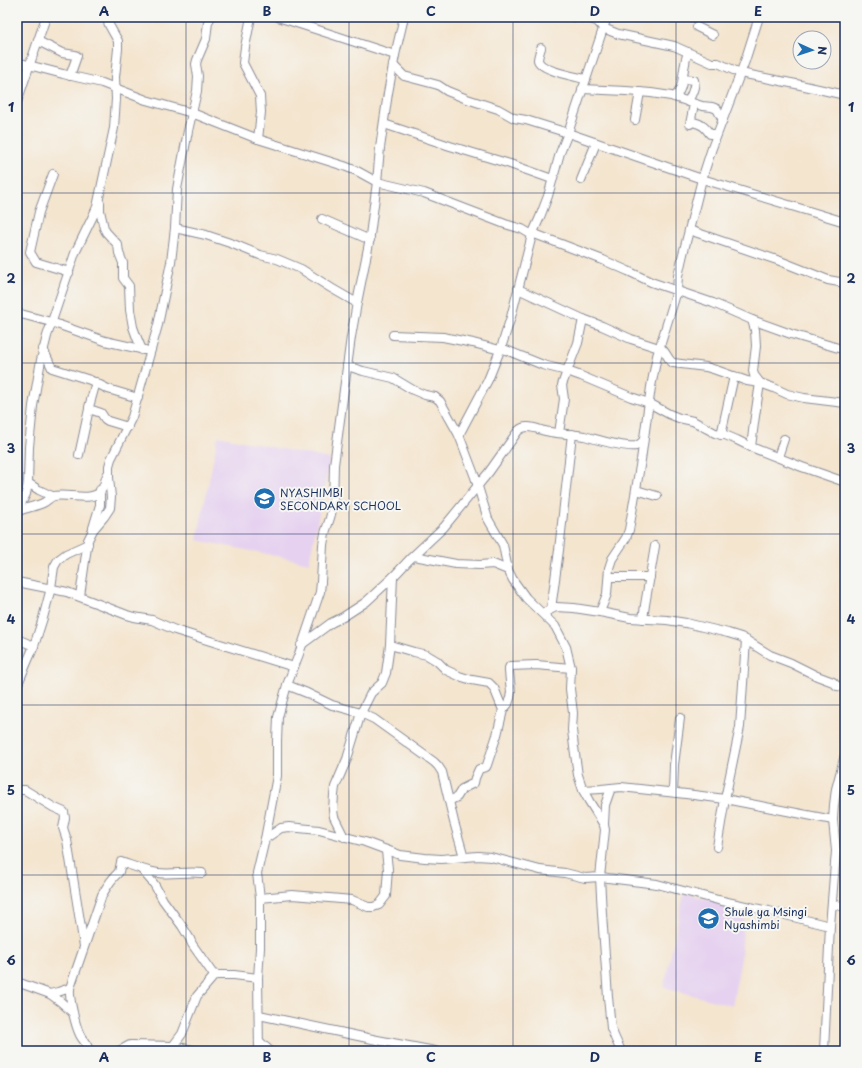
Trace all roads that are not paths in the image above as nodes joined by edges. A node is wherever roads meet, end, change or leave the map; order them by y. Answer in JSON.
{"nodes":[{"id":1,"x":46,"y":17,"type":"edge"},
{"id":2,"x":106,"y":17,"type":"edge"},
{"id":3,"x":211,"y":17,"type":"edge"},
{"id":4,"x":251,"y":17,"type":"edge"},
{"id":5,"x":278,"y":17,"type":"edge"},
{"id":6,"x":300,"y":17,"type":"edge"},
{"id":7,"x":404,"y":17,"type":"edge"},
{"id":8,"x":573,"y":17,"type":"edge"},
{"id":9,"x":607,"y":17,"type":"edge"},
{"id":10,"x":759,"y":17,"type":"edge"},
{"id":11,"x":697,"y":21,"type":"edge"},
{"id":12,"x":304,"y":25,"type":"junction"},
{"id":13,"x":603,"y":28,"type":"junction"},
{"id":14,"x":713,"y":35,"type":"dead end"},
{"id":15,"x":38,"y":41,"type":"junction"},
{"id":16,"x":541,"y":48,"type":"dead end"},
{"id":17,"x":688,"y":52,"type":"junction"},
{"id":18,"x":395,"y":56,"type":"junction"},
{"id":19,"x":17,"y":62,"type":"edge"},
{"id":20,"x":393,"y":65,"type":"junction"},
{"id":21,"x":30,"y":66,"type":"junction"},
{"id":22,"x":740,"y":73,"type":"junction"},
{"id":23,"x":70,"y":76,"type":"junction"},
{"id":24,"x":585,"y":79,"type":"junction"},
{"id":25,"x":683,"y":79,"type":"junction"},
{"id":26,"x":115,"y":88,"type":"junction"},
{"id":27,"x":582,"y":89,"type":"junction"},
{"id":28,"x":640,"y":92,"type":"junction"},
{"id":29,"x":845,"y":95,"type":"edge"},
{"id":30,"x":674,"y":97,"type":"junction"},
{"id":31,"x":17,"y":102,"type":"edge"},
{"id":32,"x":691,"y":103,"type":"junction"},
{"id":33,"x":192,"y":113,"type":"junction"},
{"id":34,"x":635,"y":120,"type":"dead end"},
{"id":35,"x":723,"y":120,"type":"junction"},
{"id":36,"x":384,"y":124,"type":"junction"},
{"id":37,"x":568,"y":133,"type":"junction"},
{"id":38,"x":717,"y":134,"type":"junction"},
{"id":39,"x":258,"y":139,"type":"junction"},
{"id":40,"x":596,"y":143,"type":"junction"},
{"id":41,"x":53,"y":174,"type":"dead end"},
{"id":42,"x":702,"y":179,"type":"junction"},
{"id":43,"x":552,"y":180,"type":"junction"},
{"id":44,"x":581,"y":180,"type":"dead end"},
{"id":45,"x":377,"y":182,"type":"junction"},
{"id":46,"x":100,"y":196,"type":"junction"},
{"id":47,"x":322,"y":219,"type":"dead end"},
{"id":48,"x":845,"y":222,"type":"edge"},
{"id":49,"x":175,"y":228,"type":"junction"},
{"id":50,"x":689,"y":230,"type":"junction"},
{"id":51,"x":532,"y":234,"type":"junction"},
{"id":52,"x":370,"y":240,"type":"junction"},
{"id":53,"x":69,"y":273,"type":"junction"},
{"id":54,"x":845,"y":283,"type":"edge"},
{"id":55,"x":518,"y":289,"type":"junction"},
{"id":56,"x":677,"y":291,"type":"junction"},
{"id":57,"x":357,"y":303,"type":"junction"},
{"id":58,"x":17,"y":312,"type":"edge"},
{"id":59,"x":583,"y":319,"type":"junction"},
{"id":60,"x":752,"y":320,"type":"junction"},
{"id":61,"x":51,"y":322,"type":"junction"},
{"id":62,"x":392,"y":334,"type":"dead end"},
{"id":63,"x":43,"y":349,"type":"junction"},
{"id":64,"x":500,"y":349,"type":"junction"},
{"id":65,"x":659,"y":349,"type":"junction"},
{"id":66,"x":845,"y":350,"type":"edge"},
{"id":67,"x":146,"y":351,"type":"junction"},
{"id":68,"x":347,"y":366,"type":"junction"},
{"id":69,"x":567,"y":371,"type":"junction"},
{"id":70,"x":734,"y":376,"type":"junction"},
{"id":71,"x":96,"y":382,"type":"junction"},
{"id":72,"x":760,"y":383,"type":"junction"},
{"id":73,"x":138,"y":398,"type":"junction"},
{"id":74,"x":649,"y":403,"type":"junction"},
{"id":75,"x":845,"y":403,"type":"edge"},
{"id":76,"x":89,"y":410,"type":"junction"},
{"id":77,"x":128,"y":427,"type":"junction"},
{"id":78,"x":559,"y":433,"type":"junction"},
{"id":79,"x":572,"y":434,"type":"junction"},
{"id":80,"x":459,"y":435,"type":"junction"},
{"id":81,"x":721,"y":435,"type":"junction"},
{"id":82,"x":784,"y":439,"type":"dead end"},
{"id":83,"x":644,"y":441,"type":"junction"},
{"id":84,"x":751,"y":447,"type":"junction"},
{"id":85,"x":79,"y":455,"type":"dead end"},
{"id":86,"x":778,"y":457,"type":"junction"},
{"id":87,"x":109,"y":470,"type":"junction"},
{"id":88,"x":845,"y":482,"type":"edge"},
{"id":89,"x":28,"y":483,"type":"junction"},
{"id":90,"x":478,"y":486,"type":"junction"},
{"id":91,"x":100,"y":490,"type":"junction"},
{"id":92,"x":636,"y":490,"type":"junction"},
{"id":93,"x":52,"y":496,"type":"junction"},
{"id":94,"x":657,"y":496,"type":"dead end"},
{"id":95,"x":17,"y":512,"type":"edge"},
{"id":96,"x":93,"y":530,"type":"junction"},
{"id":97,"x":88,"y":544,"type":"junction"},
{"id":98,"x":655,"y":546,"type":"dead end"},
{"id":99,"x":414,"y":556,"type":"junction"},
{"id":100,"x":508,"y":570,"type":"junction"},
{"id":101,"x":393,"y":577,"type":"junction"},
{"id":102,"x":608,"y":577,"type":"junction"},
{"id":103,"x":650,"y":577,"type":"junction"},
{"id":104,"x":17,"y":582,"type":"edge"},
{"id":105,"x":51,"y":588,"type":"junction"},
{"id":106,"x":80,"y":596,"type":"junction"},
{"id":107,"x":551,"y":609,"type":"junction"},
{"id":108,"x":600,"y":612,"type":"junction"},
{"id":109,"x":543,"y":613,"type":"junction"},
{"id":110,"x":643,"y":619,"type":"junction"},
{"id":111,"x":17,"y":639,"type":"edge"},
{"id":112,"x":746,"y":640,"type":"junction"},
{"id":113,"x":301,"y":645,"type":"junction"},
{"id":114,"x":390,"y":645,"type":"junction"},
{"id":115,"x":34,"y":646,"type":"junction"},
{"id":116,"x":294,"y":667,"type":"junction"},
{"id":117,"x":571,"y":668,"type":"junction"},
{"id":118,"x":287,"y":685,"type":"junction"},
{"id":119,"x":17,"y":686,"type":"edge"},
{"id":120,"x":845,"y":687,"type":"edge"},
{"id":121,"x":503,"y":710,"type":"junction"},
{"id":122,"x":361,"y":712,"type":"junction"},
{"id":123,"x":680,"y":718,"type":"dead end"},
{"id":124,"x":845,"y":755,"type":"edge"},
{"id":125,"x":611,"y":788,"type":"junction"},
{"id":126,"x":17,"y":789,"type":"edge"},
{"id":127,"x":583,"y":790,"type":"junction"},
{"id":128,"x":673,"y":792,"type":"junction"},
{"id":129,"x":725,"y":799,"type":"junction"},
{"id":130,"x":449,"y":801,"type":"junction"},
{"id":131,"x":833,"y":820,"type":"junction"},
{"id":132,"x":604,"y":825,"type":"junction"},
{"id":133,"x":344,"y":837,"type":"junction"},
{"id":134,"x":265,"y":839,"type":"junction"},
{"id":135,"x":717,"y":847,"type":"dead end"},
{"id":136,"x":386,"y":850,"type":"junction"},
{"id":137,"x":464,"y":857,"type":"junction"},
{"id":138,"x":140,"y":868,"type":"junction"},
{"id":139,"x":202,"y":873,"type":"dead end"},
{"id":140,"x":600,"y":877,"type":"junction"},
{"id":141,"x":260,"y":898,"type":"junction"},
{"id":142,"x":832,"y":904,"type":"junction"},
{"id":143,"x":845,"y":907,"type":"edge"},
{"id":144,"x":830,"y":926,"type":"junction"},
{"id":145,"x":84,"y":946,"type":"junction"},
{"id":146,"x":215,"y":975,"type":"junction"},
{"id":147,"x":258,"y":978,"type":"junction"},
{"id":148,"x":17,"y":982,"type":"edge"},
{"id":149,"x":70,"y":988,"type":"junction"},
{"id":150,"x":50,"y":994,"type":"junction"},
{"id":151,"x":73,"y":1013,"type":"junction"},
{"id":152,"x":259,"y":1015,"type":"junction"},
{"id":153,"x":259,"y":1041,"type":"junction"},
{"id":154,"x":174,"y":1046,"type":"junction"},
{"id":155,"x":619,"y":1050,"type":"edge"},
{"id":156,"x":89,"y":1051,"type":"edge"},
{"id":157,"x":119,"y":1051,"type":"edge"},
{"id":158,"x":197,"y":1051,"type":"edge"},
{"id":159,"x":259,"y":1051,"type":"edge"},
{"id":160,"x":270,"y":1051,"type":"edge"},
{"id":161,"x":434,"y":1051,"type":"edge"},
{"id":162,"x":824,"y":1051,"type":"edge"}],
"edges":[{"from":1,"to":15,"type":"street"},
{"from":2,"to":26,"type":"street"},
{"from":3,"to":33,"type":"street"},
{"from":4,"to":39,"type":"street"},
{"from":5,"to":12,"type":"street"},
{"from":6,"to":12,"type":"street"},
{"from":7,"to":18,"type":"street"},
{"from":8,"to":13,"type":"street"},
{"from":9,"to":13,"type":"street"},
{"from":10,"to":22,"type":"street"},
{"from":11,"to":14,"type":"street"},
{"from":12,"to":18,"type":"street"},
{"from":13,"to":17,"type":"street"},
{"from":13,"to":24,"type":"street"},
{"from":15,"to":21,"type":"street"},
{"from":15,"to":23,"type":"street"},
{"from":16,"to":24,"type":"street"},
{"from":17,"to":22,"type":"street"},
{"from":17,"to":25,"type":"street"},
{"from":18,"to":20,"type":"street"},
{"from":19,"to":21,"type":"street"},
{"from":20,"to":36,"type":"street"},
{"from":20,"to":37,"type":"street"},
{"from":21,"to":23,"type":"street"},
{"from":21,"to":31,"type":"street"},
{"from":22,"to":29,"type":"street"},
{"from":22,"to":35,"type":"street"},
{"from":23,"to":26,"type":"street"},
{"from":24,"to":27,"type":"street"},
{"from":25,"to":30,"type":"street"},
{"from":25,"to":32,"type":"street"},
{"from":26,"to":33,"type":"street"},
{"from":26,"to":46,"type":"street"},
{"from":27,"to":28,"type":"street"},
{"from":27,"to":37,"type":"street"},
{"from":28,"to":30,"type":"street"},
{"from":28,"to":34,"type":"street"},
{"from":30,"to":32,"type":"street"},
{"from":32,"to":35,"type":"street"},
{"from":32,"to":38,"type":"street"},
{"from":33,"to":39,"type":"street"},
{"from":33,"to":49,"type":"street"},
{"from":35,"to":38,"type":"street"},
{"from":36,"to":43,"type":"street"},
{"from":36,"to":45,"type":"street"},
{"from":37,"to":40,"type":"street"},
{"from":37,"to":43,"type":"street"},
{"from":38,"to":42,"type":"street"},
{"from":39,"to":45,"type":"street"},
{"from":40,"to":42,"type":"street"},
{"from":40,"to":44,"type":"street"},
{"from":41,"to":53,"type":"street"},
{"from":42,"to":48,"type":"street"},
{"from":42,"to":50,"type":"street"},
{"from":43,"to":51,"type":"street"},
{"from":45,"to":51,"type":"street"},
{"from":45,"to":52,"type":"street"},
{"from":46,"to":53,"type":"street"},
{"from":46,"to":67,"type":"street"},
{"from":47,"to":52,"type":"street"},
{"from":49,"to":57,"type":"street"},
{"from":49,"to":67,"type":"street"},
{"from":50,"to":54,"type":"street"},
{"from":50,"to":56,"type":"street"},
{"from":51,"to":55,"type":"street"},
{"from":51,"to":56,"type":"street"},
{"from":52,"to":57,"type":"street"},
{"from":53,"to":61,"type":"street"},
{"from":55,"to":59,"type":"street"},
{"from":55,"to":64,"type":"street"},
{"from":56,"to":60,"type":"street"},
{"from":56,"to":65,"type":"street"},
{"from":57,"to":68,"type":"street"},
{"from":58,"to":61,"type":"street"},
{"from":59,"to":65,"type":"street"},
{"from":59,"to":69,"type":"street"},
{"from":60,"to":66,"type":"street"},
{"from":60,"to":72,"type":"street"},
{"from":61,"to":63,"type":"street"},
{"from":61,"to":67,"type":"street"},
{"from":62,"to":64,"type":"street"},
{"from":63,"to":71,"type":"street"},
{"from":63,"to":89,"type":"street"},
{"from":64,"to":69,"type":"street"},
{"from":64,"to":80,"type":"street"},
{"from":65,"to":70,"type":"street"},
{"from":65,"to":74,"type":"street"},
{"from":67,"to":73,"type":"street"},
{"from":68,"to":80,"type":"street"},
{"from":68,"to":113,"type":"street"},
{"from":69,"to":74,"type":"street"},
{"from":69,"to":78,"type":"street"},
{"from":70,"to":72,"type":"street"},
{"from":70,"to":81,"type":"street"},
{"from":71,"to":73,"type":"street"},
{"from":71,"to":76,"type":"street"},
{"from":72,"to":75,"type":"street"},
{"from":72,"to":84,"type":"street"},
{"from":73,"to":77,"type":"street"},
{"from":74,"to":81,"type":"street"},
{"from":74,"to":83,"type":"street"},
{"from":76,"to":77,"type":"street"},
{"from":76,"to":85,"type":"street"},
{"from":77,"to":87,"type":"street"},
{"from":78,"to":79,"type":"street"},
{"from":78,"to":90,"type":"street"},
{"from":79,"to":83,"type":"street"},
{"from":79,"to":107,"type":"street"},
{"from":80,"to":90,"type":"street"},
{"from":81,"to":84,"type":"street"},
{"from":82,"to":86,"type":"street"},
{"from":83,"to":92,"type":"street"},
{"from":84,"to":86,"type":"street"},
{"from":86,"to":88,"type":"street"},
{"from":87,"to":91,"type":"street"},
{"from":87,"to":96,"type":"street"},
{"from":89,"to":93,"type":"street"},
{"from":89,"to":95,"type":"street"},
{"from":90,"to":99,"type":"street"},
{"from":90,"to":100,"type":"street"},
{"from":91,"to":93,"type":"street"},
{"from":91,"to":96,"type":"street"},
{"from":92,"to":94,"type":"street"},
{"from":92,"to":102,"type":"street"},
{"from":93,"to":95,"type":"street"},
{"from":96,"to":97,"type":"street"},
{"from":97,"to":105,"type":"street"},
{"from":97,"to":106,"type":"street"},
{"from":98,"to":103,"type":"street"},
{"from":99,"to":100,"type":"street"},
{"from":99,"to":101,"type":"street"},
{"from":100,"to":109,"type":"street"},
{"from":101,"to":113,"type":"street"},
{"from":101,"to":114,"type":"street"},
{"from":102,"to":103,"type":"street"},
{"from":102,"to":108,"type":"street"},
{"from":103,"to":110,"type":"street"},
{"from":104,"to":105,"type":"street"},
{"from":105,"to":106,"type":"street"},
{"from":105,"to":115,"type":"street"},
{"from":106,"to":116,"type":"street"},
{"from":107,"to":108,"type":"street"},
{"from":107,"to":109,"type":"street"},
{"from":108,"to":110,"type":"street"},
{"from":109,"to":117,"type":"street"},
{"from":110,"to":112,"type":"street"},
{"from":111,"to":115,"type":"street"},
{"from":112,"to":120,"type":"street"},
{"from":112,"to":129,"type":"street"},
{"from":113,"to":116,"type":"street"},
{"from":114,"to":121,"type":"street"},
{"from":114,"to":122,"type":"street"},
{"from":115,"to":119,"type":"street"},
{"from":116,"to":118,"type":"street"},
{"from":117,"to":121,"type":"street"},
{"from":117,"to":127,"type":"street"},
{"from":118,"to":122,"type":"street"},
{"from":118,"to":134,"type":"street"},
{"from":121,"to":130,"type":"street"},
{"from":122,"to":130,"type":"street"},
{"from":122,"to":133,"type":"street"},
{"from":123,"to":128,"type":"street"},
{"from":124,"to":131,"type":"street"},
{"from":125,"to":127,"type":"street"},
{"from":125,"to":128,"type":"street"},
{"from":125,"to":132,"type":"street"},
{"from":126,"to":145,"type":"street"},
{"from":127,"to":132,"type":"street"},
{"from":128,"to":129,"type":"street"},
{"from":129,"to":131,"type":"street"},
{"from":129,"to":135,"type":"street"},
{"from":130,"to":137,"type":"street"},
{"from":131,"to":142,"type":"street"},
{"from":132,"to":140,"type":"street"},
{"from":133,"to":134,"type":"street"},
{"from":133,"to":136,"type":"street"},
{"from":134,"to":141,"type":"street"},
{"from":136,"to":137,"type":"street"},
{"from":136,"to":141,"type":"street"},
{"from":137,"to":140,"type":"street"},
{"from":138,"to":139,"type":"street"},
{"from":138,"to":145,"type":"street"},
{"from":138,"to":146,"type":"street"},
{"from":140,"to":144,"type":"street"},
{"from":140,"to":155,"type":"street"},
{"from":141,"to":147,"type":"street"},
{"from":142,"to":143,"type":"street"},
{"from":142,"to":144,"type":"street"},
{"from":144,"to":162,"type":"street"},
{"from":145,"to":149,"type":"street"},
{"from":146,"to":147,"type":"street"},
{"from":146,"to":154,"type":"street"},
{"from":147,"to":152,"type":"street"},
{"from":148,"to":150,"type":"street"},
{"from":149,"to":150,"type":"street"},
{"from":149,"to":151,"type":"street"},
{"from":150,"to":151,"type":"street"},
{"from":151,"to":156,"type":"street"},
{"from":152,"to":153,"type":"street"},
{"from":152,"to":161,"type":"street"},
{"from":153,"to":159,"type":"street"},
{"from":153,"to":160,"type":"street"},
{"from":154,"to":157,"type":"street"},
{"from":154,"to":158,"type":"street"}]}
